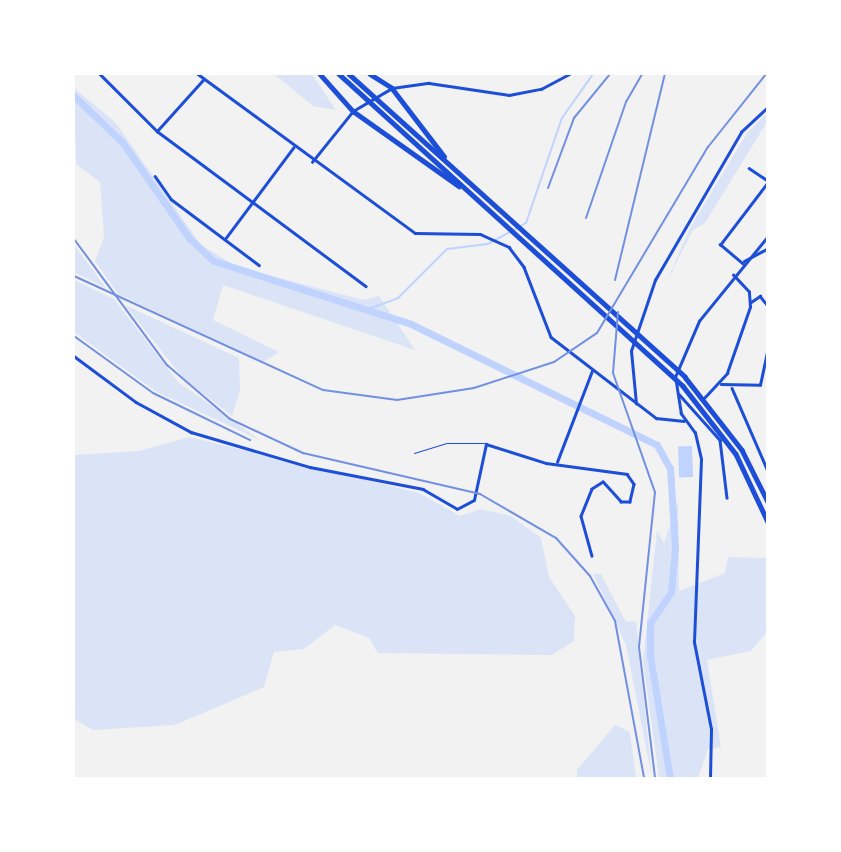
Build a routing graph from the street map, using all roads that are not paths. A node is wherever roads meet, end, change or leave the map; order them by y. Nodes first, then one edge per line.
1 (100, 74) edge
2 (198, 74) edge
3 (320, 74) edge
4 (339, 74) edge
5 (349, 74) edge
6 (370, 74) edge
7 (569, 74) edge
8 (204, 79) junction
9 (392, 88) junction
10 (768, 107) edge
11 (353, 111) junction
12 (157, 131) junction
13 (293, 148) junction
14 (447, 161) junction
15 (312, 162) junction
16 (749, 168) dead end
17 (155, 176) dead end
18 (768, 181) edge
19 (471, 194) junction
20 (251, 202) junction
21 (768, 236) edge
22 (225, 239) junction
23 (768, 248) edge
24 (743, 262) junction
25 (259, 265) dead end
26 (733, 275) junction
27 (366, 286) dead end
28 (751, 302) junction
29 (768, 306) edge
30 (768, 346) edge
31 (74, 356) edge
32 (592, 371) junction
33 (721, 384) junction
34 (732, 388) junction
35 (676, 392) junction
36 (704, 398) junction
37 (636, 404) junction
38 (684, 421) junction
39 (486, 444) junction
40 (414, 453) dead end
41 (557, 461) junction
42 (768, 471) edge
43 (607, 472) junction
44 (603, 482) junction
45 (727, 498) dead end
46 (768, 502) edge
47 (768, 522) edge
48 (592, 556) dead end
49 (710, 779) edge

1 - 12 street
2 - 8 street
3 - 11 highway
4 - 19 highway
5 - 14 highway
6 - 9 highway
7 - 9 street
8 - 12 street
8 - 13 street
9 - 11 street
9 - 14 highway
10 - 37 street
11 - 15 street
11 - 19 highway
12 - 20 street
13 - 15 street
13 - 20 street
14 - 36 highway
15 - 32 street
16 - 18 street
17 - 22 street
18 - 24 street
19 - 47 highway
20 - 22 street
20 - 27 street
21 - 24 street
22 - 25 street
23 - 24 street
24 - 26 street
26 - 28 street
26 - 35 street
28 - 29 street
28 - 33 street
30 - 34 street
31 - 39 street
32 - 37 street
32 - 41 street
33 - 34 street
33 - 36 street
34 - 42 street
35 - 38 street
35 - 45 street
36 - 46 highway
37 - 38 street
38 - 49 street
39 - 40 lane
39 - 41 street
41 - 43 street
43 - 44 street
43 - 44 street
44 - 48 street

